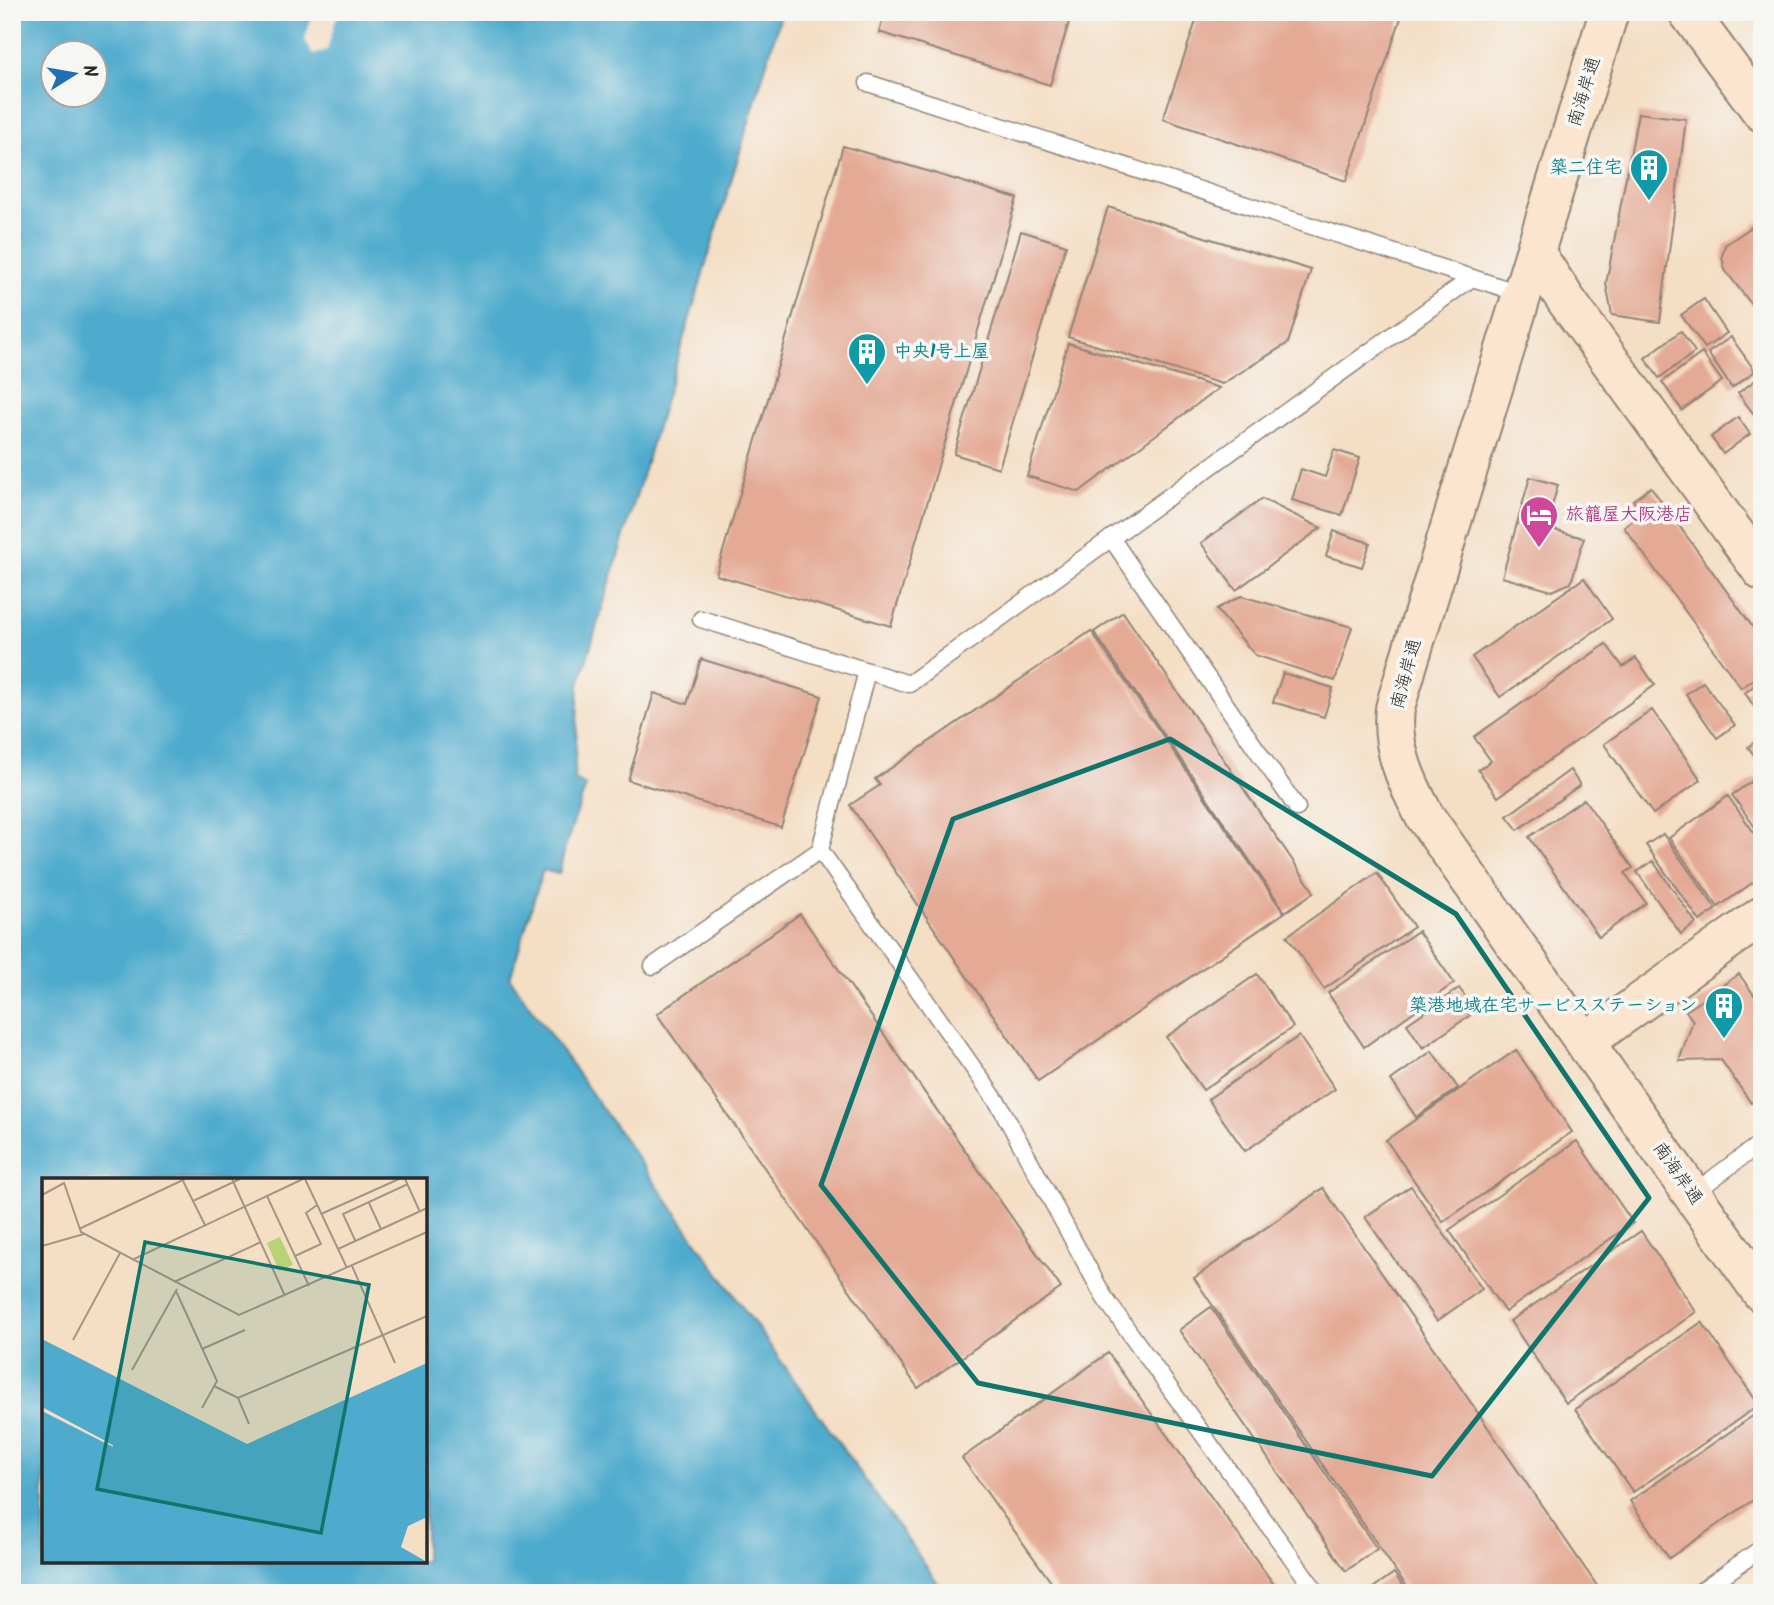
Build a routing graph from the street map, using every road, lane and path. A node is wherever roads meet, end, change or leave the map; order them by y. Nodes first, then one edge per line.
1 (1609, 12) edge
2 (1688, 12) edge
3 (868, 83) dead end
4 (1762, 112) edge
5 (1535, 254) junction
6 (1472, 278) junction
7 (1523, 294) junction
8 (1111, 538) junction
9 (1762, 571) edge
10 (701, 619) dead end
11 (867, 671) junction
12 (1297, 808) dead end
13 (820, 850) junction
14 (1762, 916) edge
15 (653, 965) dead end
16 (1584, 1042) junction
17 (1762, 1142) edge
18 (1691, 1195) junction
19 (1762, 1293) edge
20 (1762, 1549) edge
21 (1317, 1593) edge
22 (1698, 1593) edge

1 - 5 street, 南海岸通
2 - 4 street
3 - 6 lane
5 - 7 street, 南海岸通
5 - 9 street
6 - 7 lane
6 - 8 lane
7 - 16 street, 南海岸通
8 - 11 lane
8 - 12 lane
10 - 11 lane
11 - 13 lane
13 - 15 lane
13 - 21 lane
14 - 16 street
16 - 18 street, 南海岸通
17 - 18 lane
18 - 19 street, 南海岸通
20 - 22 lane

